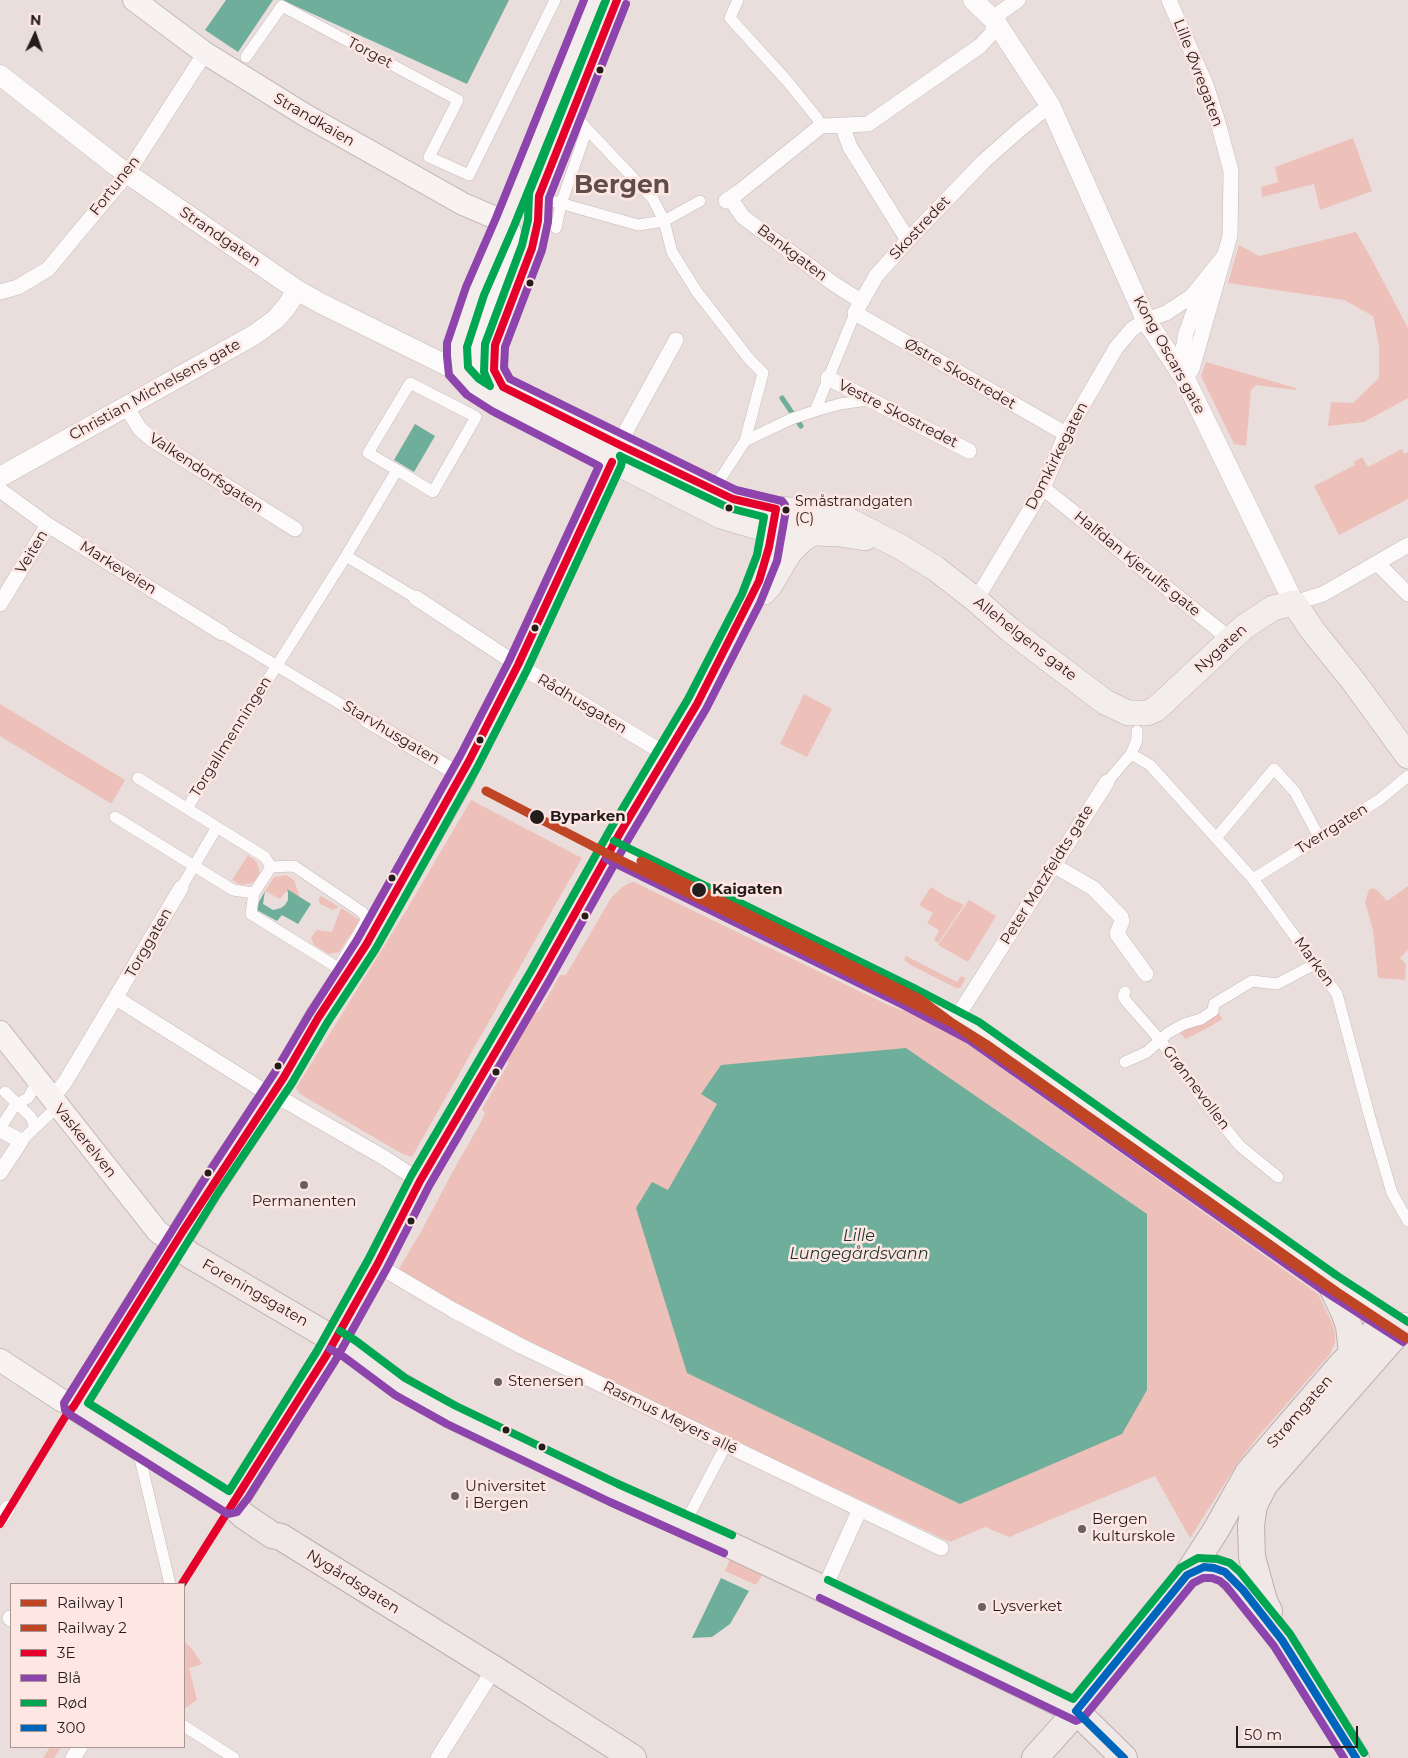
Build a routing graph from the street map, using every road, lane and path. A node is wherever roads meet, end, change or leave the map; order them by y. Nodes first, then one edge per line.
1 (134, 0) edge
2 (555, 0) edge
3 (594, 0) edge
4 (616, 0) edge
5 (738, 0) edge
6 (973, 0) edge
7 (1018, 0) edge
8 (1169, 0) edge
9 (995, 21) junction
10 (205, 53) junction
11 (246, 58) dead end
12 (0, 75) edge
13 (1050, 105) junction
14 (580, 120) junction
15 (842, 125) junction
16 (821, 126) junction
17 (127, 174) junction
18 (700, 201) dead end
19 (561, 204) junction
20 (548, 216) junction
21 (664, 221) junction
22 (505, 222) junction
23 (908, 240) junction
24 (1224, 256) junction
25 (1208, 276) junction
26 (297, 290) junction
27 (0, 292) edge
28 (858, 307) junction
29 (1146, 320) junction
30 (676, 340) dead end
31 (458, 371) junction
32 (828, 378) junction
33 (1185, 379) junction
34 (503, 387) junction
35 (867, 400) dead end
36 (126, 407) junction
37 (815, 411) junction
38 (1066, 434) junction
39 (744, 441) junction
40 (969, 451) dead end
41 (616, 453) junction
42 (397, 470) junction
43 (0, 477) edge
44 (1043, 488) junction
45 (0, 490) edge
46 (713, 490) junction
47 (774, 520) junction
48 (48, 525) junction
49 (295, 529) dead end
50 (812, 534) junction
51 (1408, 545) edge
52 (899, 546) junction
53 (346, 556) junction
54 (1377, 562) junction
55 (1408, 594) edge
56 (416, 598) joint
57 (976, 600) junction
58 (1294, 603) junction
59 (0, 604) edge
60 (740, 618) junction
61 (222, 633) joint
62 (1231, 640) junction
63 (238, 642) joint
64 (276, 665) junction
65 (522, 667) junction
66 (319, 691) joint
67 (1156, 709) joint
68 (367, 720) joint
69 (1136, 731) dead end
70 (1131, 754) junction
71 (667, 755) junction
72 (1408, 756) edge
73 (462, 776) junction
74 (1408, 776) edge
75 (138, 778) dead end
76 (1107, 782) joint
77 (187, 808) junction
78 (115, 817) dead end
79 (216, 827) junction
80 (1319, 837) junction
81 (1216, 838) junction
82 (610, 850) junction
83 (1053, 865) junction
84 (194, 866) junction
85 (271, 867) junction
86 (1253, 879) junction
87 (181, 888) joint
88 (254, 893) junction
89 (392, 899) junction
90 (362, 912) junction
91 (1315, 964) junction
92 (1146, 974) dead end
93 (339, 977) junction
94 (1125, 992) dead end
95 (116, 998) junction
96 (955, 1020) junction
97 (0, 1032) edge
98 (1160, 1040) junction
99 (1125, 1062) dead end
100 (5, 1092) dead end
101 (272, 1096) junction
102 (47, 1098) junction
103 (18, 1103) junction
104 (3, 1126) edge
105 (35, 1128) junction
106 (21, 1141) junction
107 (0, 1173) edge
108 (1278, 1177) dead end
109 (420, 1181) junction
110 (1408, 1221) edge
111 (175, 1244) junction
112 (377, 1265) junction
113 (1330, 1283) junction
114 (1403, 1322) edge
115 (335, 1340) junction
116 (1352, 1353) junction
117 (0, 1360) edge
118 (74, 1406) junction
119 (726, 1445) junction
120 (138, 1446) junction
121 (231, 1504) junction
122 (860, 1509) junction
123 (684, 1525) junction
124 (940, 1548) dead end
125 (1187, 1575) junction
126 (170, 1583) edge
127 (824, 1590) junction
128 (1282, 1640) junction
129 (494, 1669) junction
130 (1073, 1716) junction
131 (185, 1727) edge
132 (234, 1758) edge
133 (438, 1758) edge
134 (632, 1758) edge
135 (1035, 1758) edge
136 (1124, 1758) edge
137 (1356, 1758) edge

1 - 10 main road, Strandkaien
2 - 11 street, Torget
3 - 22 main road
4 - 14 main road
5 - 16 street
6 - 9 street, Kong Oscars gate
7 - 9 street
8 - 24 street, Lille Øvregaten
9 - 13 street, Kong Oscars gate
9 - 15 street
10 - 17 street, Fortunen
10 - 22 main road, Strandkaien
12 - 17 street, Strandgaten
13 - 23 street, Skostredet
13 - 29 street, Kong Oscars gate
14 - 19 street
14 - 20 main road
14 - 21 street
15 - 16 street
15 - 23 street
16 - 28 street, Bankgaten
17 - 26 street, Strandgaten
17 - 27 street, Fortunen
18 - 21 street
19 - 20 street
19 - 20 street
19 - 21 street
20 - 34 main road
21 - 39 street
22 - 31 main road
22 - 34 main road
23 - 28 street, Skostredet
24 - 25 street
24 - 33 street, Lille Øvregaten
25 - 29 street, Domkirkegaten
25 - 33 street
26 - 31 street, Strandgaten
26 - 36 street, Christian Michelsens gate
28 - 32 street, Skostredet
28 - 38 street, Østre Skostredet
29 - 33 street, Kong Oscars gate
29 - 38 street, Domkirkegaten
30 - 41 street
31 - 41 main road
32 - 37 street, Skostredet
32 - 40 street, Vestre Skostredet
33 - 58 street, Kong Oscars gate
34 - 41 main road
35 - 37 street
36 - 43 street, Christian Michelsens gate
36 - 49 street, Valkendorfsgaten
37 - 39 street
38 - 44 street, Domkirkegaten
39 - 46 street
41 - 46 main road
41 - 47 main road
41 - 65 main road
42 - 42 street
42 - 53 street, Torgallmenningen
44 - 57 street, Domkirkegaten
44 - 62 street, Halfdan Kjerulfs gate
45 - 48 street, Markeveien
46 - 47 main road
47 - 50 main road, Allehelgens gate
47 - 52 main road, Allehelgens gate
47 - 60 main road
48 - 59 street, Veiten
48 - 61 street, Markeveien
50 - 52 main road, Allehelgens gate
50 - 60 main road
51 - 54 street
52 - 57 main road, Allehelgens gate
53 - 56 street, Rådhusgaten
53 - 64 street, Torgallmenningen
54 - 55 street
54 - 58 street
56 - 65 street, Rådhusgaten
57 - 67 main road, Allehelgens gate
58 - 62 main road, Nygaten
58 - 72 main road, Kong Oscars gate
60 - 71 main road
61 - 63 street, Markeveien
62 - 67 main road, Nygaten
63 - 64 street, Torgallmenningen
64 - 66 street, Torgallmenningen
64 - 77 street, Torgallmenningen
65 - 71 street, Rådhusgaten
65 - 73 main road
66 - 68 street, Starvhusgaten
68 - 73 street, Starvhusgaten
69 - 70 street, Peter Motzfeldts gate
70 - 76 street, Peter Motzfeldts gate
70 - 81 street, Marken
71 - 82 main road
73 - 89 highway
74 - 80 street, Tverrgaten
75 - 77 street
76 - 83 street, Peter Motzfeldts gate
77 - 79 street
78 - 84 street
79 - 84 street
79 - 85 street
80 - 81 street
80 - 86 street, Tverrgaten
81 - 86 street, Marken
82 - 96 main road
82 - 109 highway
83 - 92 street
83 - 96 street, Peter Motzfeldts gate
84 - 87 street
84 - 88 street
85 - 88 street
85 - 90 street
86 - 91 street, Marken
87 - 95 street, Torggaten
88 - 93 street
89 - 90 street
89 - 93 highway
90 - 93 street
91 - 98 street
91 - 110 street, Marken
93 - 101 highway
94 - 98 street, Grønnevollen
95 - 101 street
95 - 102 street, Torggaten
96 - 113 main road
97 - 102 main road, Vaskerelven
98 - 99 street
98 - 108 street, Grønnevollen
100 - 103 street
101 - 109 street
101 - 111 highway
102 - 103 street
102 - 105 street
102 - 111 main road, Vaskerelven
103 - 104 street
103 - 105 street
104 - 106 street
105 - 106 street
106 - 107 street
109 - 112 highway
111 - 115 highway, Foreningsgaten
111 - 118 highway
112 - 115 highway
112 - 119 street, Rasmus Meyers allé
113 - 114 main road
113 - 116 highway
114 - 116 highway, Strømgaten
114 - 128 highway, Strømgaten
115 - 121 highway
115 - 123 highway, Foreningsgaten
116 - 125 highway, Strømgaten
117 - 118 main road
118 - 120 highway, Nygårdsgaten
119 - 122 street, Rasmus Meyers allé
119 - 123 street
120 - 121 highway, Nygårdsgaten
120 - 126 street
121 - 129 highway, Nygårdsgaten
122 - 124 street, Rasmus Meyers allé
122 - 127 street
123 - 127 highway, Foreningsgaten
125 - 128 highway
125 - 130 highway
127 - 130 highway, Foreningsgaten
128 - 137 highway
129 - 133 street
129 - 134 highway, Nygårdsgaten
130 - 135 highway
130 - 136 highway, Foreningsgaten
131 - 132 street

